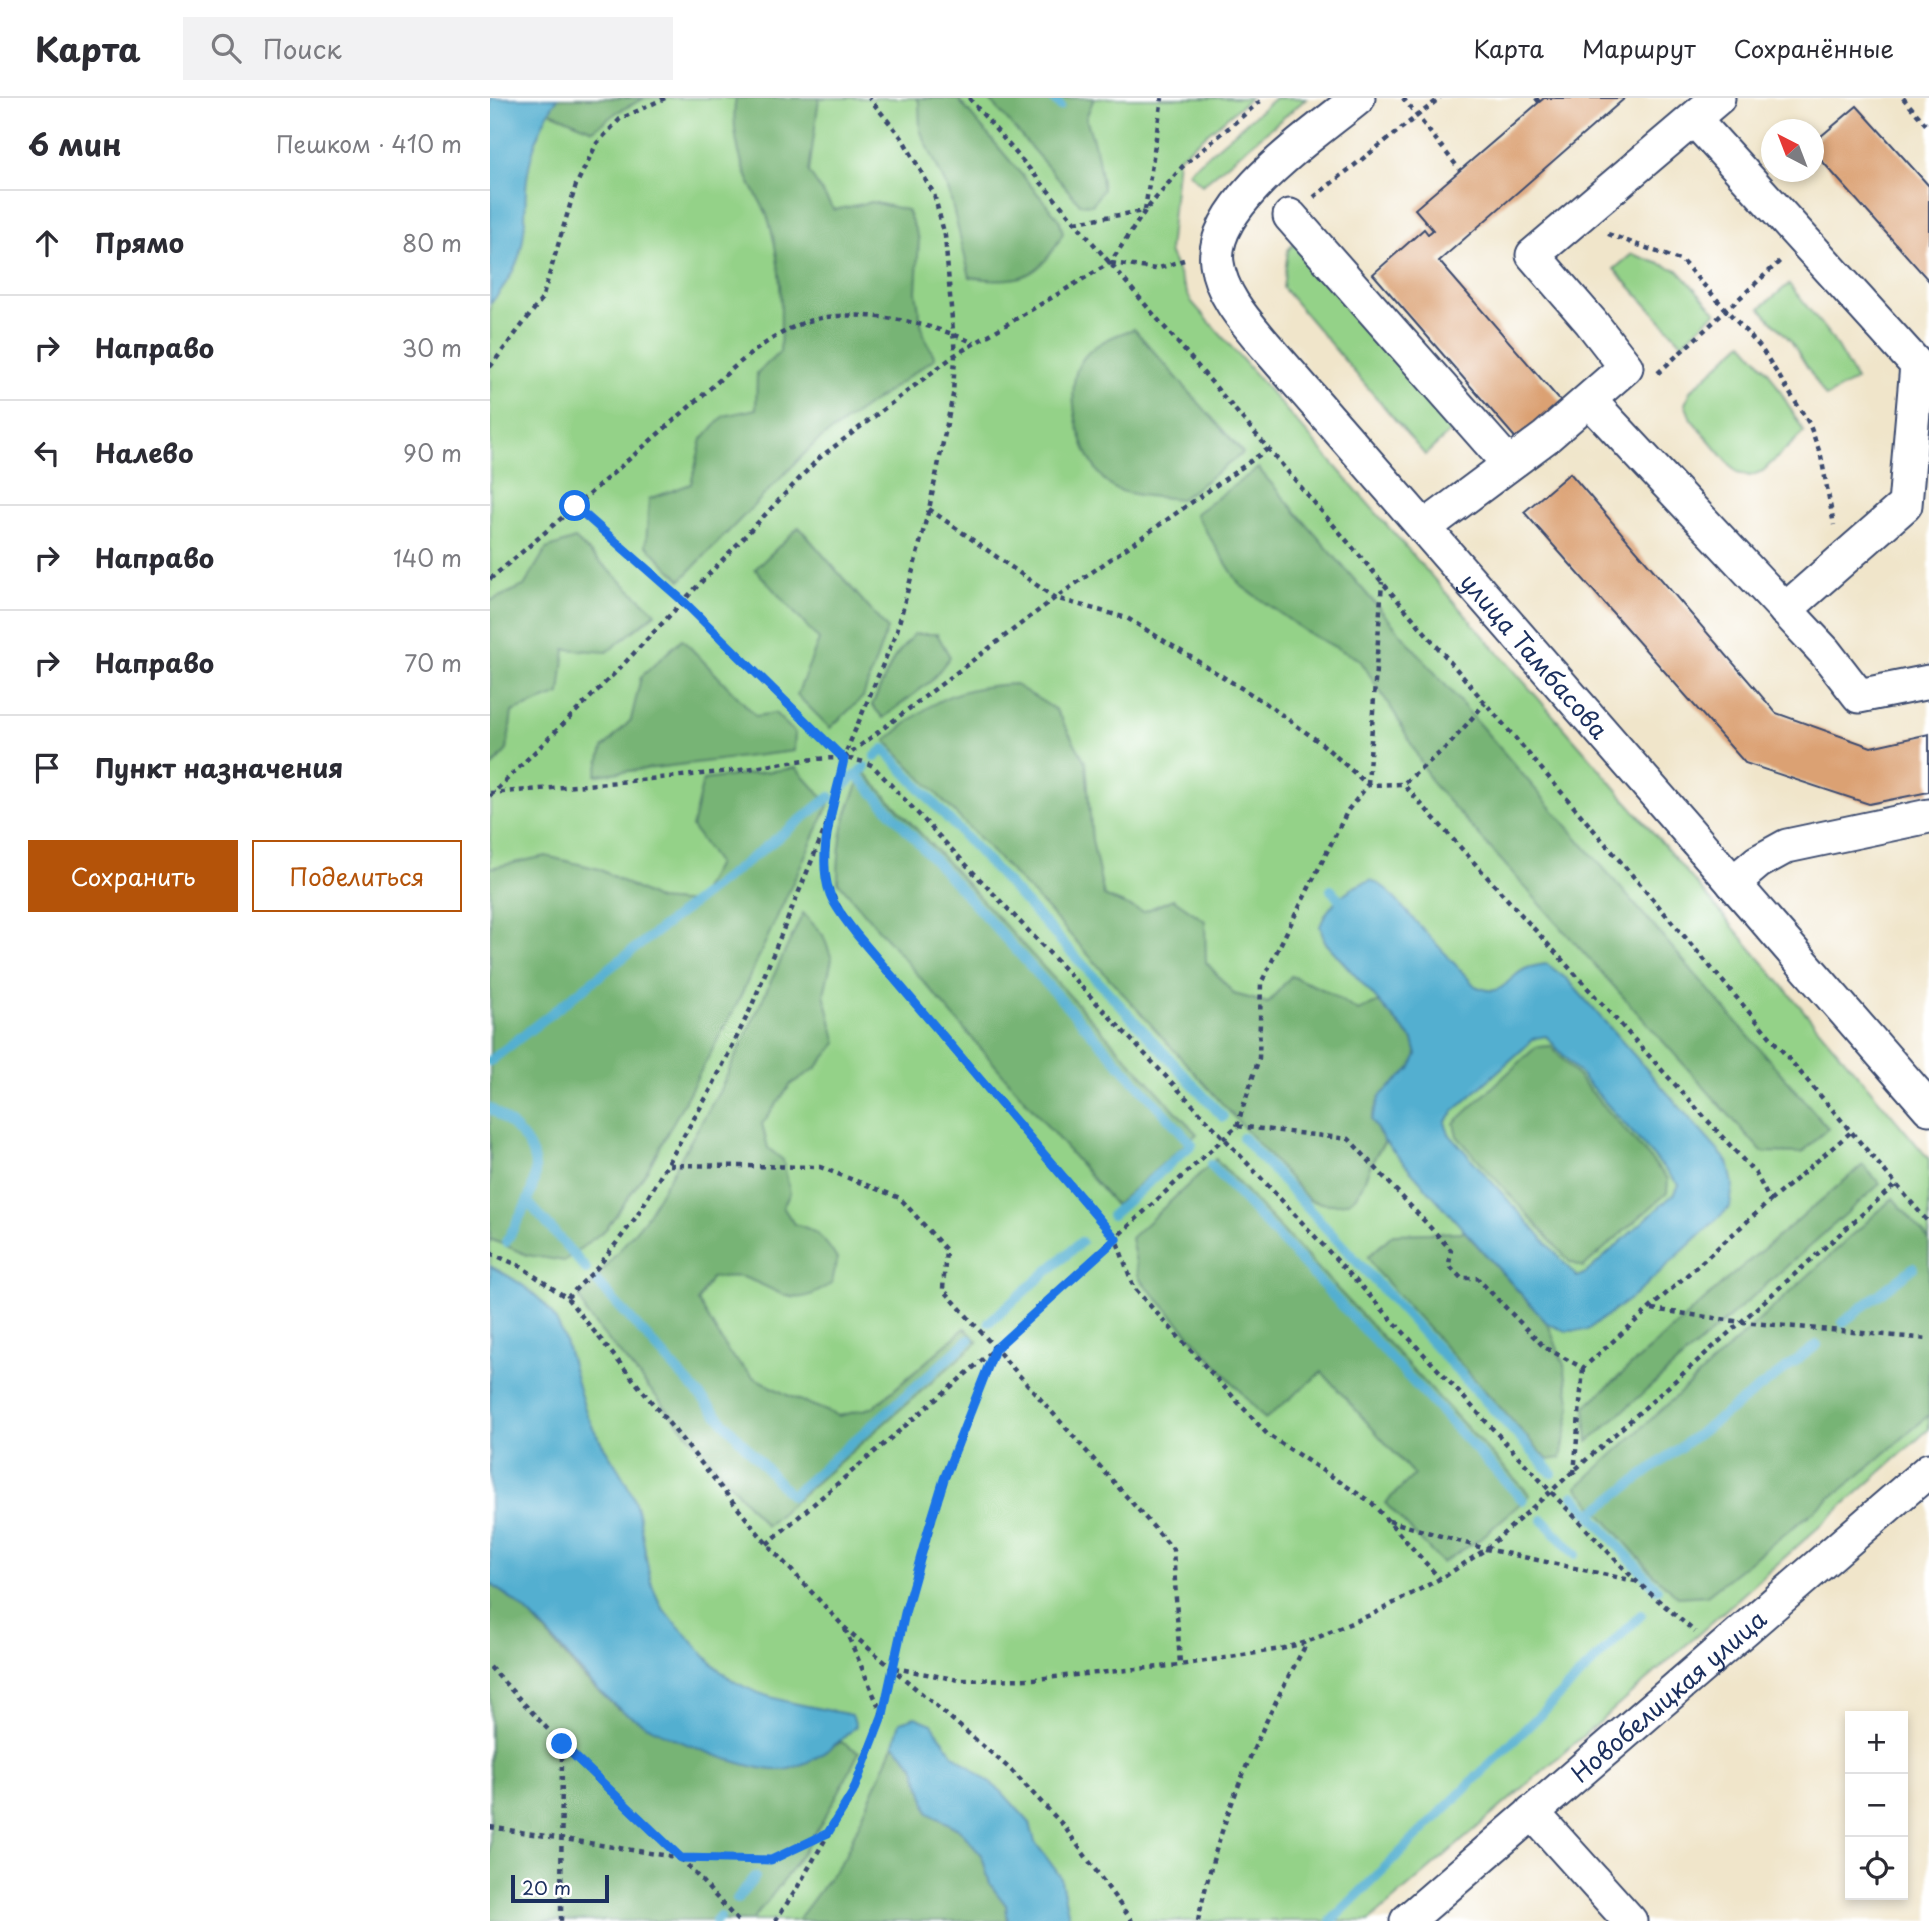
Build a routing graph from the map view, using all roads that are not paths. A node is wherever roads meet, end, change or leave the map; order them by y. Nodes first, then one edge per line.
1 (1359, 98) edge
2 (1706, 108) edge
3 (1290, 216) road end
4 (1588, 400) junction
5 (1508, 463) junction
6 (1917, 512) edge
7 (1424, 528) junction
8 (1785, 610) junction
9 (1929, 682) edge
10 (1929, 816) edge
11 (1733, 883) junction
12 (1926, 1098) edge
13 (1929, 1470) edge
14 (1532, 1812) junction
15 (1407, 1921) edge
16 (1630, 1921) edge

1 - 7 street, улица Тамбасова
2 - 4 street
2 - 6 street
3 - 5 street
4 - 5 street
4 - 8 street
5 - 7 street
6 - 8 street
7 - 11 street, улица Тамбасова
8 - 9 street
10 - 11 street
11 - 12 street, улица Тамбасова
13 - 14 street, Новобелицкая улица
14 - 15 street, Новобелицкая улица
14 - 16 street

